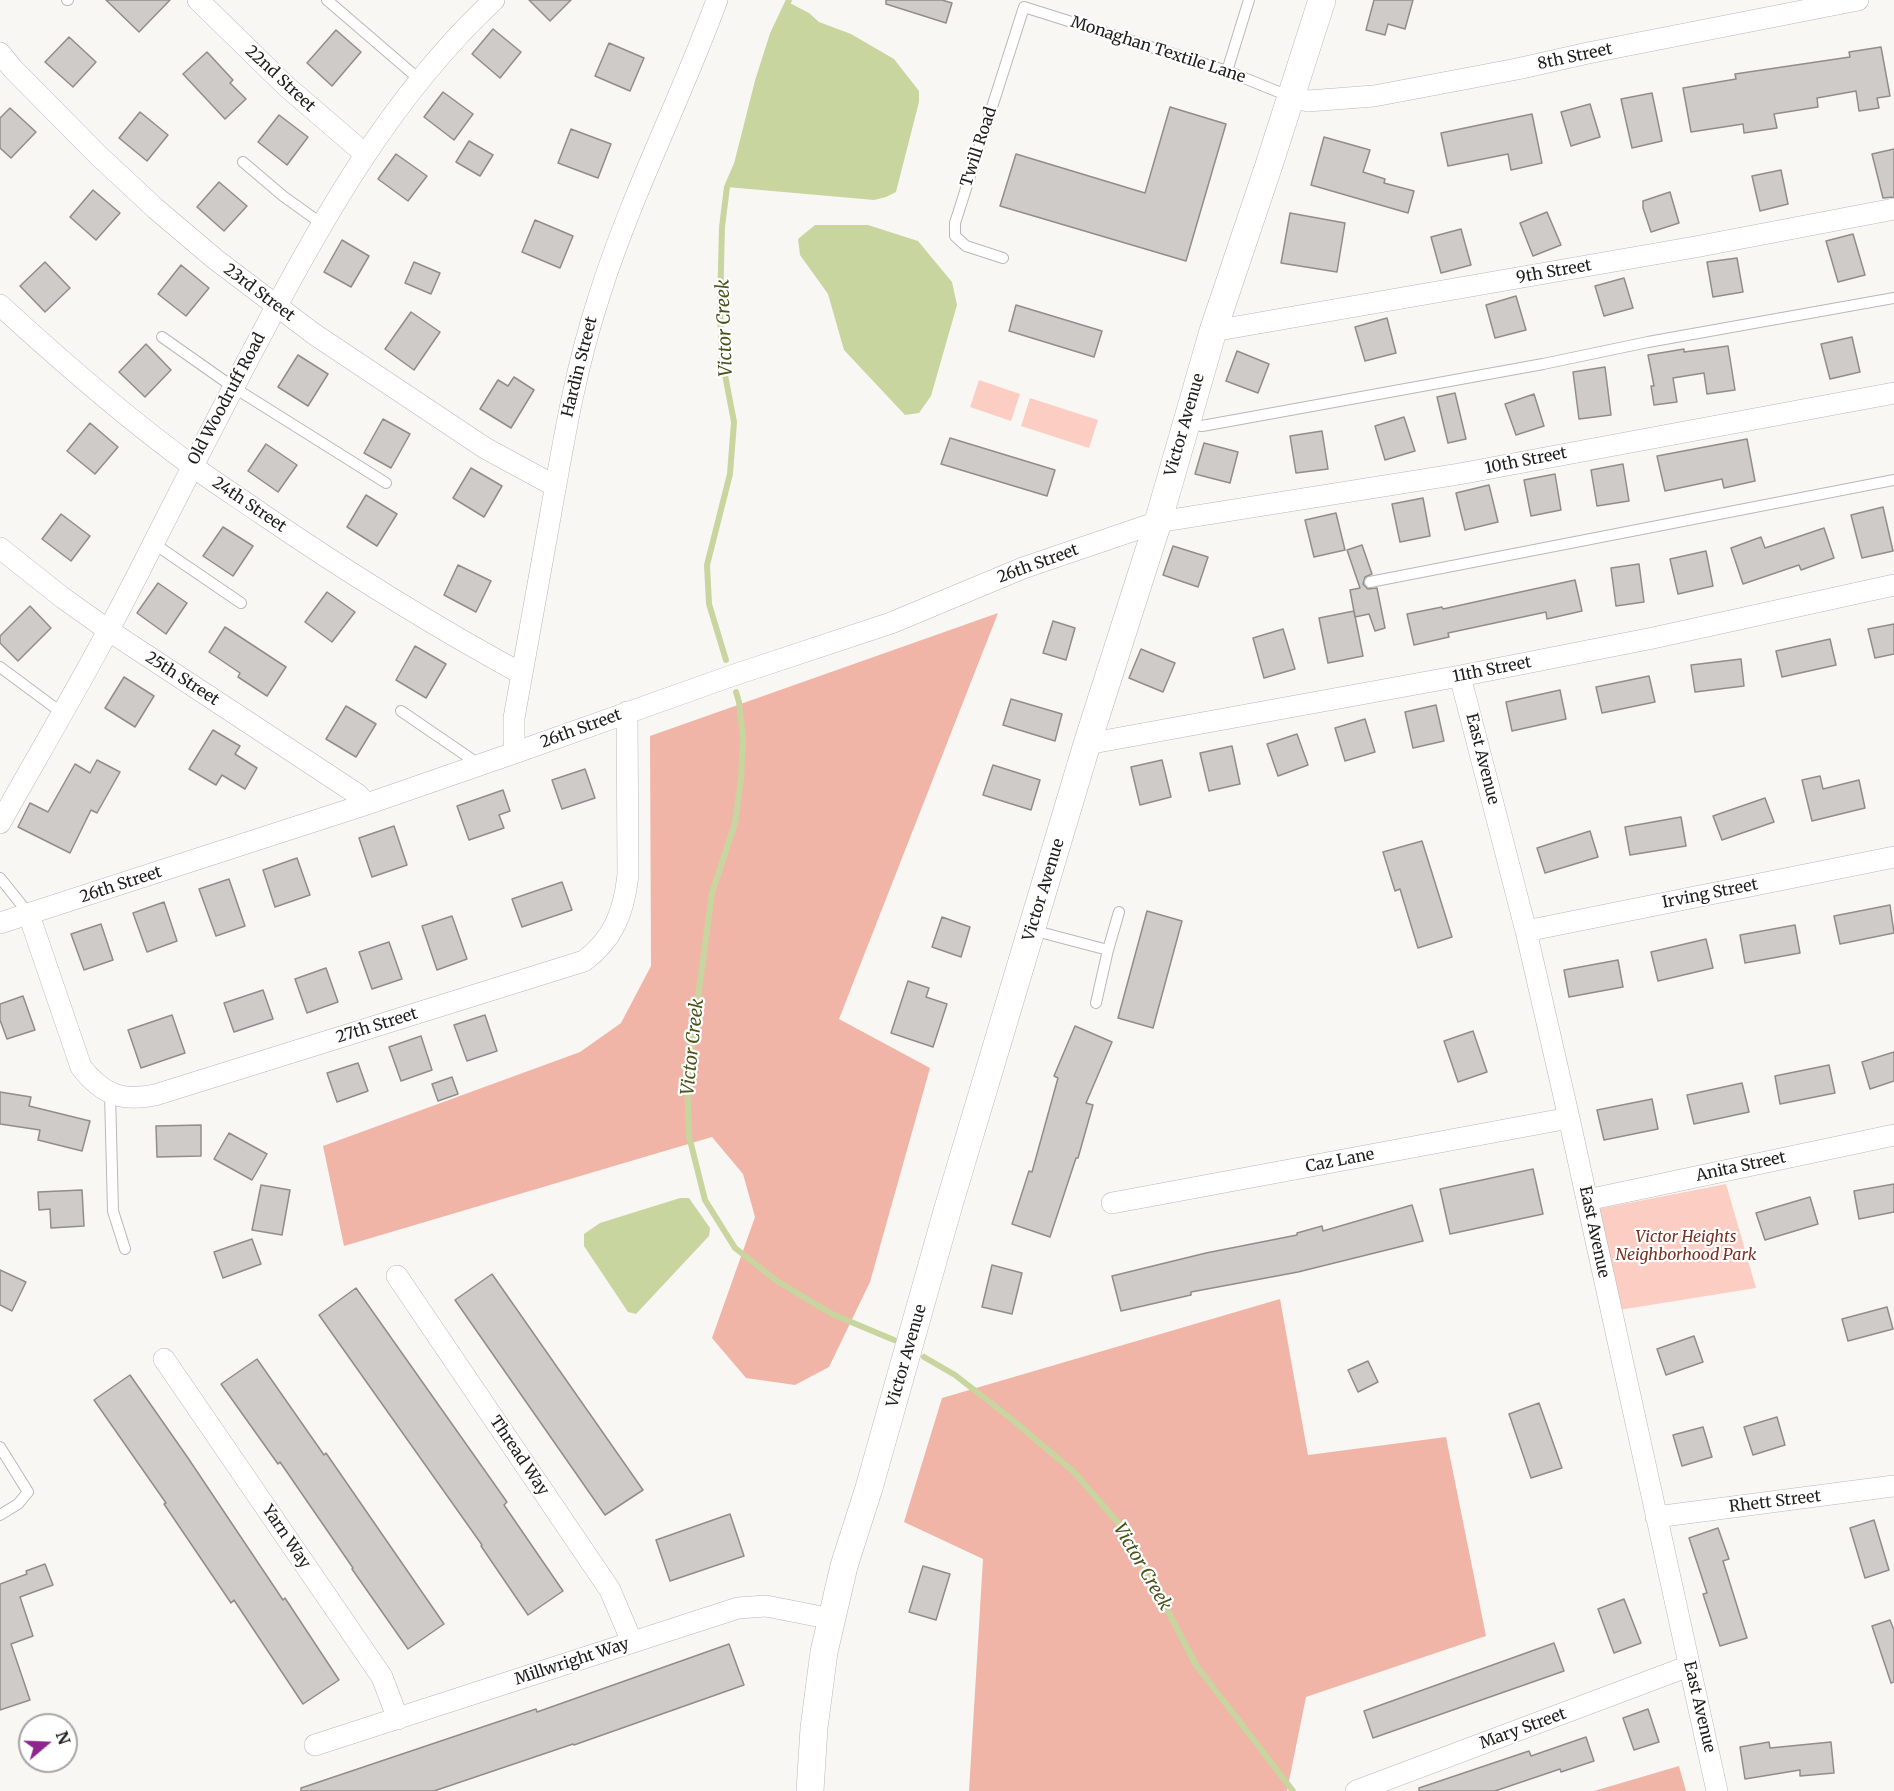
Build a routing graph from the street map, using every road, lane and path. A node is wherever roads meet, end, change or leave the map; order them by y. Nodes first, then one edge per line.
1 (198, 0) edge
2 (327, 0) edge
3 (717, 0) edge
4 (1249, 0) edge
5 (1322, 0) edge
6 (1858, 0) edge
7 (487, 2) edge
8 (1024, 7) joint
9 (0, 53) edge
10 (1227, 71) junction
11 (420, 80) junction
12 (1291, 97) junction
13 (365, 154) junction
14 (243, 162) dead end
15 (1894, 209) edge
16 (322, 224) junction
17 (1003, 258) dead end
18 (1894, 298) edge
19 (0, 304) edge
20 (276, 307) junction
21 (1213, 331) junction
22 (162, 337) dead end
23 (233, 387) junction
24 (1894, 393) edge
25 (1186, 423) junction
26 (192, 466) junction
27 (1894, 480) edge
28 (386, 483) dead end
29 (555, 486) junction
30 (1158, 522) junction
31 (153, 543) junction
32 (0, 548) edge
33 (1370, 582) dead end
34 (1894, 585) edge
35 (241, 603) dead end
36 (108, 630) junction
37 (0, 667) edge
38 (522, 674) junction
39 (1461, 676) junction
40 (401, 711) dead end
41 (62, 712) junction
42 (627, 712) junction
43 (1087, 744) junction
44 (517, 752) junction
45 (480, 765) junction
46 (367, 804) junction
47 (0, 823) edge
48 (1894, 857) edge
49 (0, 878) edge
50 (1119, 912) dead end
51 (29, 915) junction
52 (0, 923) edge
53 (1032, 930) junction
54 (1526, 931) junction
55 (1108, 950) junction
56 (1096, 1003) dead end
57 (110, 1093) junction
58 (1569, 1118) junction
59 (1894, 1135) edge
60 (1587, 1200) junction
61 (1112, 1203) dead end
62 (125, 1249) dead end
63 (397, 1276) dead end
64 (164, 1359) dead end
65 (0, 1447) edge
66 (1894, 1486) edge
67 (0, 1515) edge
68 (1656, 1517) junction
69 (832, 1619) junction
70 (632, 1642) junction
71 (1689, 1666) junction
72 (398, 1719) junction
73 (315, 1745) dead end
74 (810, 1791) edge
75 (1356, 1791) edge
76 (1717, 1791) edge

1 - 13 street, 22nd Street
2 - 11 lane
3 - 29 street, Hardin Street
4 - 10 lane
5 - 12 street, Victor Avenue
6 - 12 street, 8th Street
7 - 11 street, Old Woodruff Road
8 - 10 lane, Monaghan Textile Lane
8 - 17 lane, Twill Road
9 - 20 street, 23rd Street
10 - 12 lane, Monaghan Textile Lane
11 - 13 street, Old Woodruff Road
12 - 21 street, Victor Avenue
13 - 16 street, Old Woodruff Road
14 - 16 lane
15 - 21 street, 9th Street
16 - 20 street, Old Woodruff Road
18 - 25 lane
19 - 26 street, 24th Street
20 - 23 street, Old Woodruff Road
20 - 29 street, 23rd Street
21 - 25 street, Victor Avenue
22 - 23 lane
23 - 26 street, Old Woodruff Road
23 - 28 lane
24 - 30 street, 10th Street
25 - 30 street, Victor Avenue
26 - 31 street, Old Woodruff Road
26 - 38 street, 24th Street
27 - 33 lane
29 - 38 street, Hardin Street
30 - 42 street, 26th Street
30 - 43 street, Victor Avenue
31 - 35 lane
31 - 36 street, Old Woodruff Road
32 - 36 street, 25th Street
34 - 39 street, 11th Street
36 - 41 street, Old Woodruff Road
36 - 46 street, 25th Street
37 - 41 lane
38 - 44 street, Hardin Street
39 - 43 street, 11th Street
39 - 54 street, East Avenue
40 - 45 lane
41 - 47 street, Old Woodruff Road
42 - 44 street, 26th Street
42 - 57 street, 27th Street
43 - 53 street, Victor Avenue
44 - 45 street, 26th Street
45 - 46 street, 26th Street
46 - 51 street, 26th Street
48 - 54 street, Irving Street
49 - 51 lane
50 - 55 lane
51 - 52 street, 26th Street
51 - 57 street, 27th Street
53 - 55 lane
53 - 69 street, Victor Avenue
54 - 58 street, East Avenue
55 - 56 lane
57 - 62 lane
58 - 60 street, East Avenue
58 - 61 street, Caz Lane
59 - 60 street, Anita Street
60 - 68 street, East Avenue
63 - 70 street, Thread Way
64 - 72 street, Yarn Way
65 - 67 lane
66 - 68 street, Rhett Street
68 - 71 street, East Avenue
69 - 70 street, Millwright Way
69 - 74 street, Victor Avenue
70 - 72 street, Millwright Way
71 - 75 street, Mary Street
71 - 76 street, East Avenue
72 - 73 street, Millwright Way

